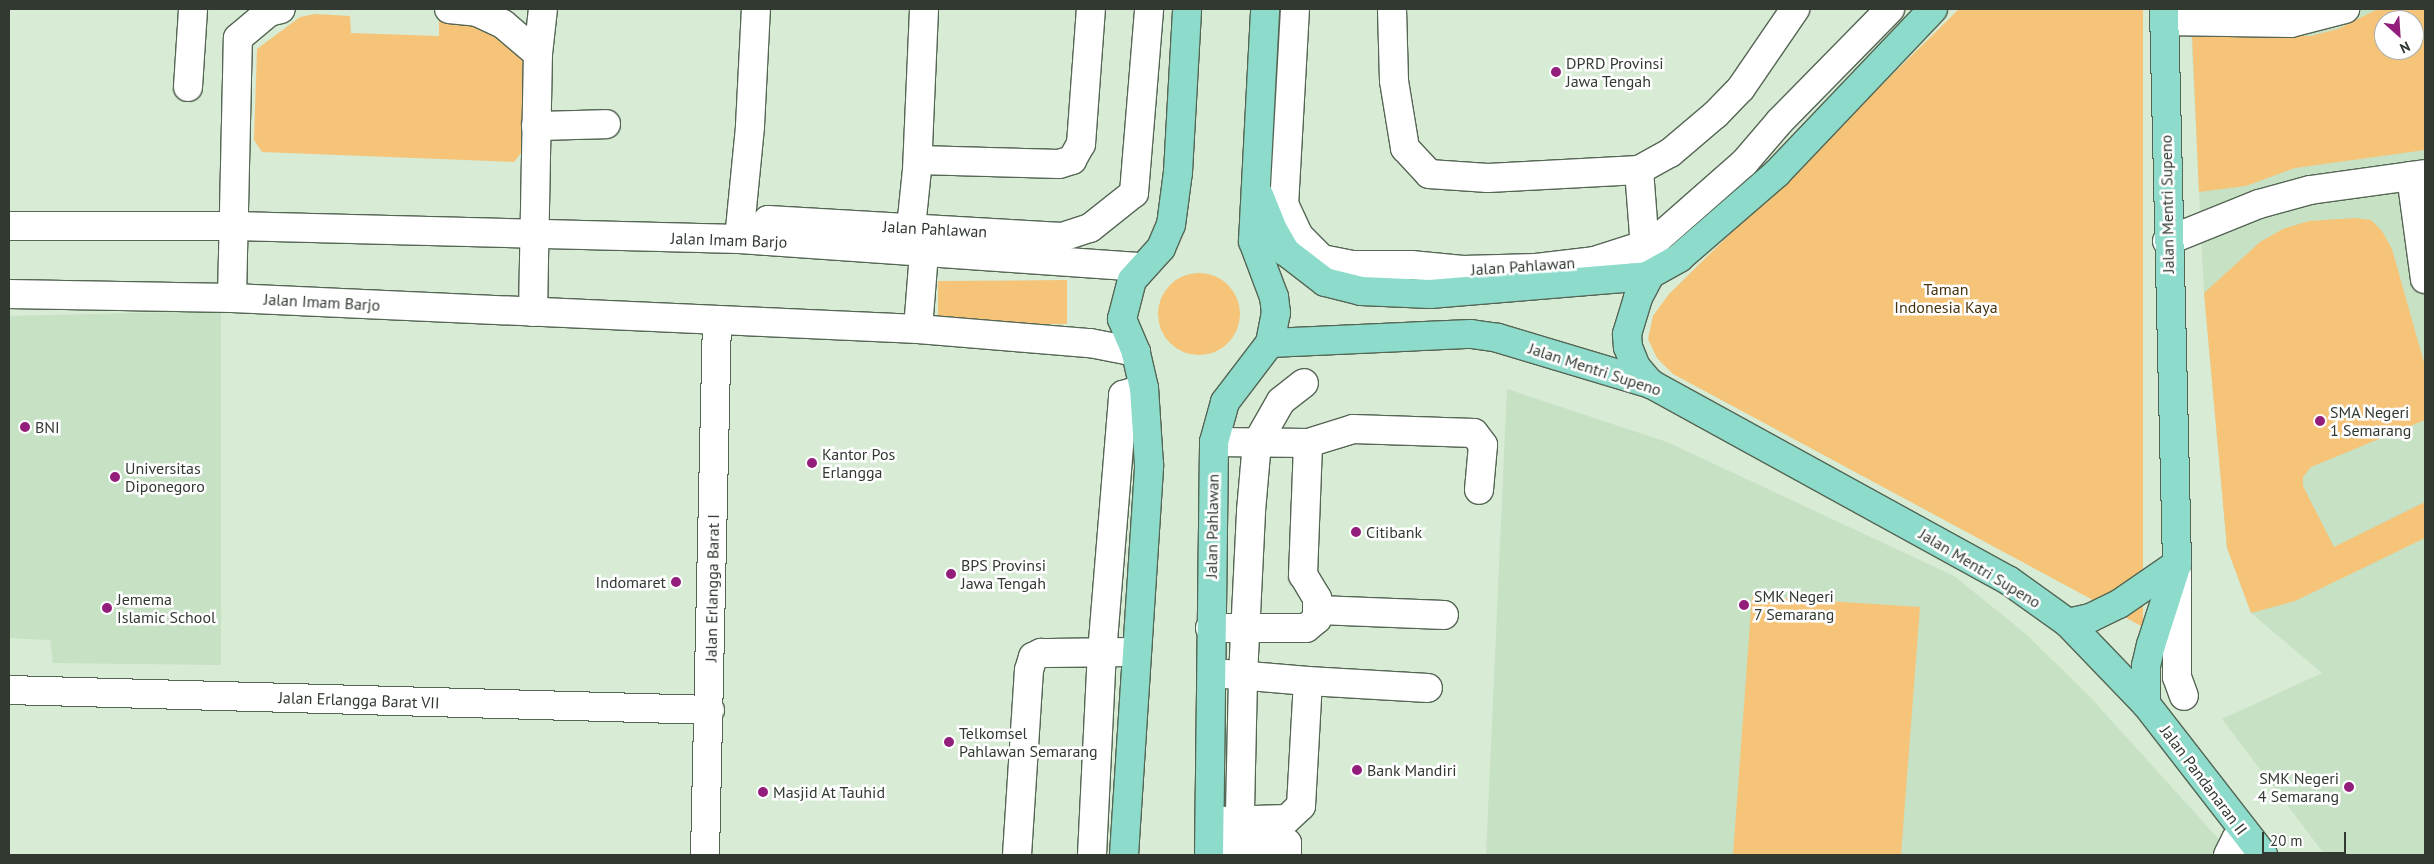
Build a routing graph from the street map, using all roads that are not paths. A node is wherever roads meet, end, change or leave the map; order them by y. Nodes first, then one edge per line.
1 (193, 9) edge
2 (240, 9) edge
3 (281, 9) edge
4 (449, 9) edge
5 (544, 9) edge
6 (756, 9) edge
7 (924, 9) edge
8 (1091, 9) edge
9 (1149, 9) edge
10 (1188, 9) edge
11 (1265, 9) edge
12 (1295, 9) edge
13 (1392, 9) edge
14 (1795, 9) edge
15 (1890, 9) edge
16 (1933, 9) edge
17 (2345, 9) edge
18 (2169, 15) edge
19 (238, 38) junction
20 (538, 54) junction
21 (188, 87) dead end
22 (606, 124) dead end
23 (536, 126) junction
24 (918, 160) junction
25 (1639, 170) junction
26 (2418, 175) edge
27 (1255, 187) junction
28 (9, 226) edge
29 (234, 226) junction
30 (534, 235) junction
31 (739, 239) junction
32 (2171, 239) junction
33 (915, 244) junction
34 (1643, 245) junction
35 (1142, 266) junction
36 (1650, 275) junction
37 (2425, 279) edge
38 (9, 294) edge
39 (232, 298) junction
40 (532, 312) junction
41 (717, 320) junction
42 (918, 329) junction
43 (1270, 342) junction
44 (1136, 352) junction
45 (1304, 384) dead end
46 (1652, 384) junction
47 (1144, 388) junction
48 (1214, 442) junction
49 (1257, 443) junction
50 (1308, 443) junction
51 (1479, 490) dead end
52 (2176, 564) junction
53 (1318, 610) junction
54 (1444, 615) dead end
55 (2068, 623) junction
56 (1210, 628) junction
57 (1246, 628) junction
58 (1137, 652) junction
59 (1102, 653) junction
60 (1210, 672) junction
61 (1243, 676) junction
62 (1308, 681) junction
63 (1428, 688) dead end
64 (9, 690) edge
65 (2184, 696) dead end
66 (2146, 704) junction
67 (710, 710) junction
68 (1239, 840) edge
69 (1209, 841) edge
70 (2258, 849) edge
71 (705, 855) edge
72 (1017, 855) edge
73 (1092, 855) edge
74 (1124, 855) edge
75 (1287, 855) edge
76 (2228, 855) edge

1 - 21 street
2 - 19 street
3 - 19 street
4 - 20 street
5 - 20 street
6 - 31 street
7 - 24 street
8 - 24 street
9 - 33 street, Jalan Pahlawan
10 - 35 main road
11 - 27 main road, Jalan Pahlawan
12 - 34 street, Jalan Pahlawan
13 - 25 street
14 - 25 street
15 - 34 street, Jalan Pahlawan
16 - 36 main road
17 - 18 street
18 - 32 main road, Jalan Mentri Supeno
19 - 29 street
20 - 23 street
22 - 23 street
23 - 30 street
24 - 33 street
25 - 34 street
26 - 32 street
26 - 37 street
27 - 36 main road
27 - 43 main road, Jalan Pahlawan
28 - 29 street, Jalan Imam Barjo
29 - 30 street, Jalan Imam Barjo
29 - 39 street
30 - 31 street, Jalan Imam Barjo
30 - 40 street
31 - 33 street, Jalan Imam Barjo
32 - 52 main road, Jalan Mentri Supeno
32 - 65 street, Jalan Mentri Supeno
33 - 35 street, Jalan Imam Barjo
33 - 42 street
34 - 36 street
35 - 44 main road
36 - 46 main road
38 - 39 street, Jalan Imam Barjo
39 - 40 street, Jalan Imam Barjo
40 - 41 street, Jalan Imam Barjo
41 - 42 street, Jalan Imam Barjo
41 - 67 street, Jalan Erlangga Barat I
42 - 44 street, Jalan Imam Barjo
43 - 46 main road, Jalan Mentri Supeno
43 - 48 main road, Jalan Pahlawan
44 - 47 main road
45 - 49 street
46 - 55 main road, Jalan Mentri Supeno
47 - 58 main road
47 - 59 street
48 - 49 street
48 - 56 main road, Jalan Pahlawan
49 - 50 street
49 - 57 street
50 - 51 street
50 - 53 street
52 - 55 main road
52 - 66 main road, Jalan Mentri Supeno
53 - 54 street
53 - 57 street
55 - 66 main road, Jalan Mentri Supeno
56 - 57 street
56 - 60 main road, Jalan Pahlawan
57 - 61 street
58 - 59 street
58 - 74 main road
59 - 72 street
59 - 73 street
60 - 61 street
60 - 69 main road, Jalan Pahlawan
61 - 62 street
61 - 68 street
62 - 63 street
62 - 68 street
64 - 67 street, Jalan Erlangga Barat VII
66 - 70 main road, Jalan Pandanaran II
67 - 71 street, Jalan Erlangga Barat I
68 - 69 street
68 - 75 street
70 - 76 street

